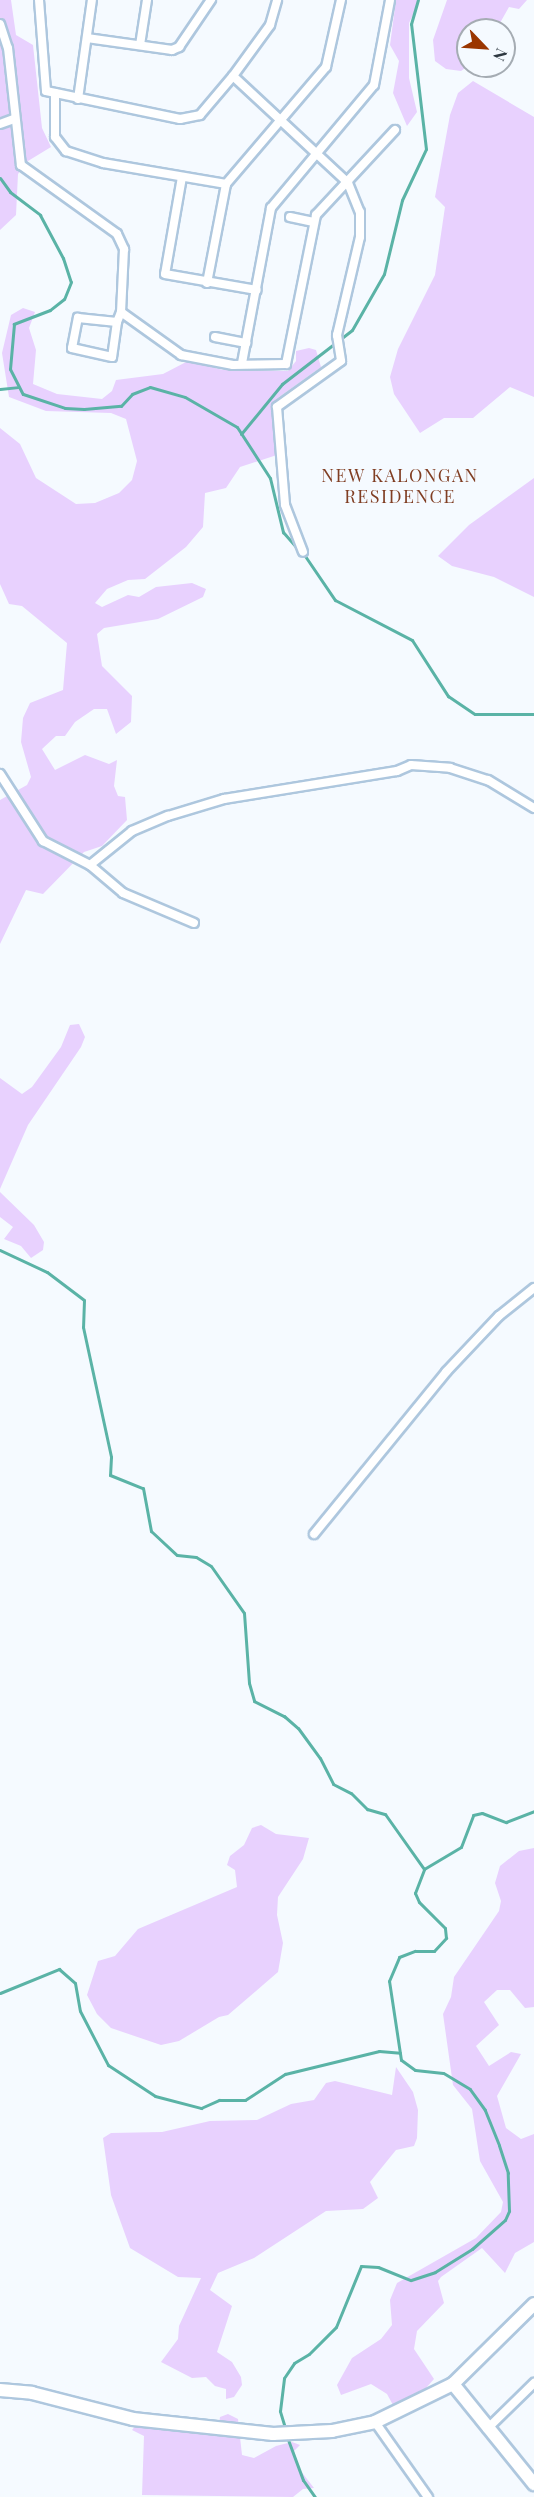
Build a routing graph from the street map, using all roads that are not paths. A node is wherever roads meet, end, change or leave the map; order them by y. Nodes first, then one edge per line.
1 (39, 0) edge
2 (92, 0) edge
3 (147, 0) edge
4 (211, 0) edge
5 (277, 0) edge
6 (340, 0) edge
7 (390, 0) edge
8 (0, 24) edge
9 (87, 38) junction
10 (140, 45) junction
11 (233, 76) junction
12 (55, 93) junction
13 (78, 99) junction
14 (14, 119) junction
15 (279, 121) junction
16 (0, 124) edge
17 (395, 130) dead end
18 (319, 154) junction
19 (182, 177) junction
20 (348, 183) junction
21 (226, 184) junction
22 (290, 217) dead end
23 (313, 222) junction
24 (207, 283) junction
25 (257, 290) junction
26 (121, 312) junction
27 (117, 322) junction
28 (216, 337) dead end
29 (246, 343) junction
30 (242, 363) junction
31 (303, 552) dead end
32 (0, 774) edge
33 (534, 808) edge
34 (90, 865) junction
35 (194, 923) dead end
36 (534, 1288) edge
37 (314, 1534) dead end
38 (534, 2304) edge
39 (534, 2383) edge
40 (453, 2384) junction
41 (0, 2390) edge
42 (375, 2422) junction
43 (487, 2429) junction
44 (534, 2484) edge
45 (428, 2497) edge

1 - 12 street
2 - 9 street
3 - 10 street
4 - 10 street
5 - 11 street
6 - 15 street
7 - 18 street
8 - 14 street
9 - 10 street
9 - 13 street
11 - 13 street
11 - 15 street
12 - 13 street
12 - 19 street
14 - 16 street
14 - 26 street
15 - 18 street
15 - 21 street
17 - 20 street
18 - 20 street
18 - 25 street
19 - 21 street
19 - 24 street
20 - 23 street
20 - 31 street
21 - 24 street
22 - 23 street
23 - 30 street
24 - 25 street
25 - 29 street
26 - 27 street
26 - 30 street
27 - 27 street
28 - 29 street
29 - 30 street
32 - 34 street
33 - 34 street
34 - 35 street
36 - 37 street
38 - 40 main road
39 - 43 street
40 - 42 main road
40 - 43 main road
41 - 42 main road
42 - 45 street
43 - 44 main road

